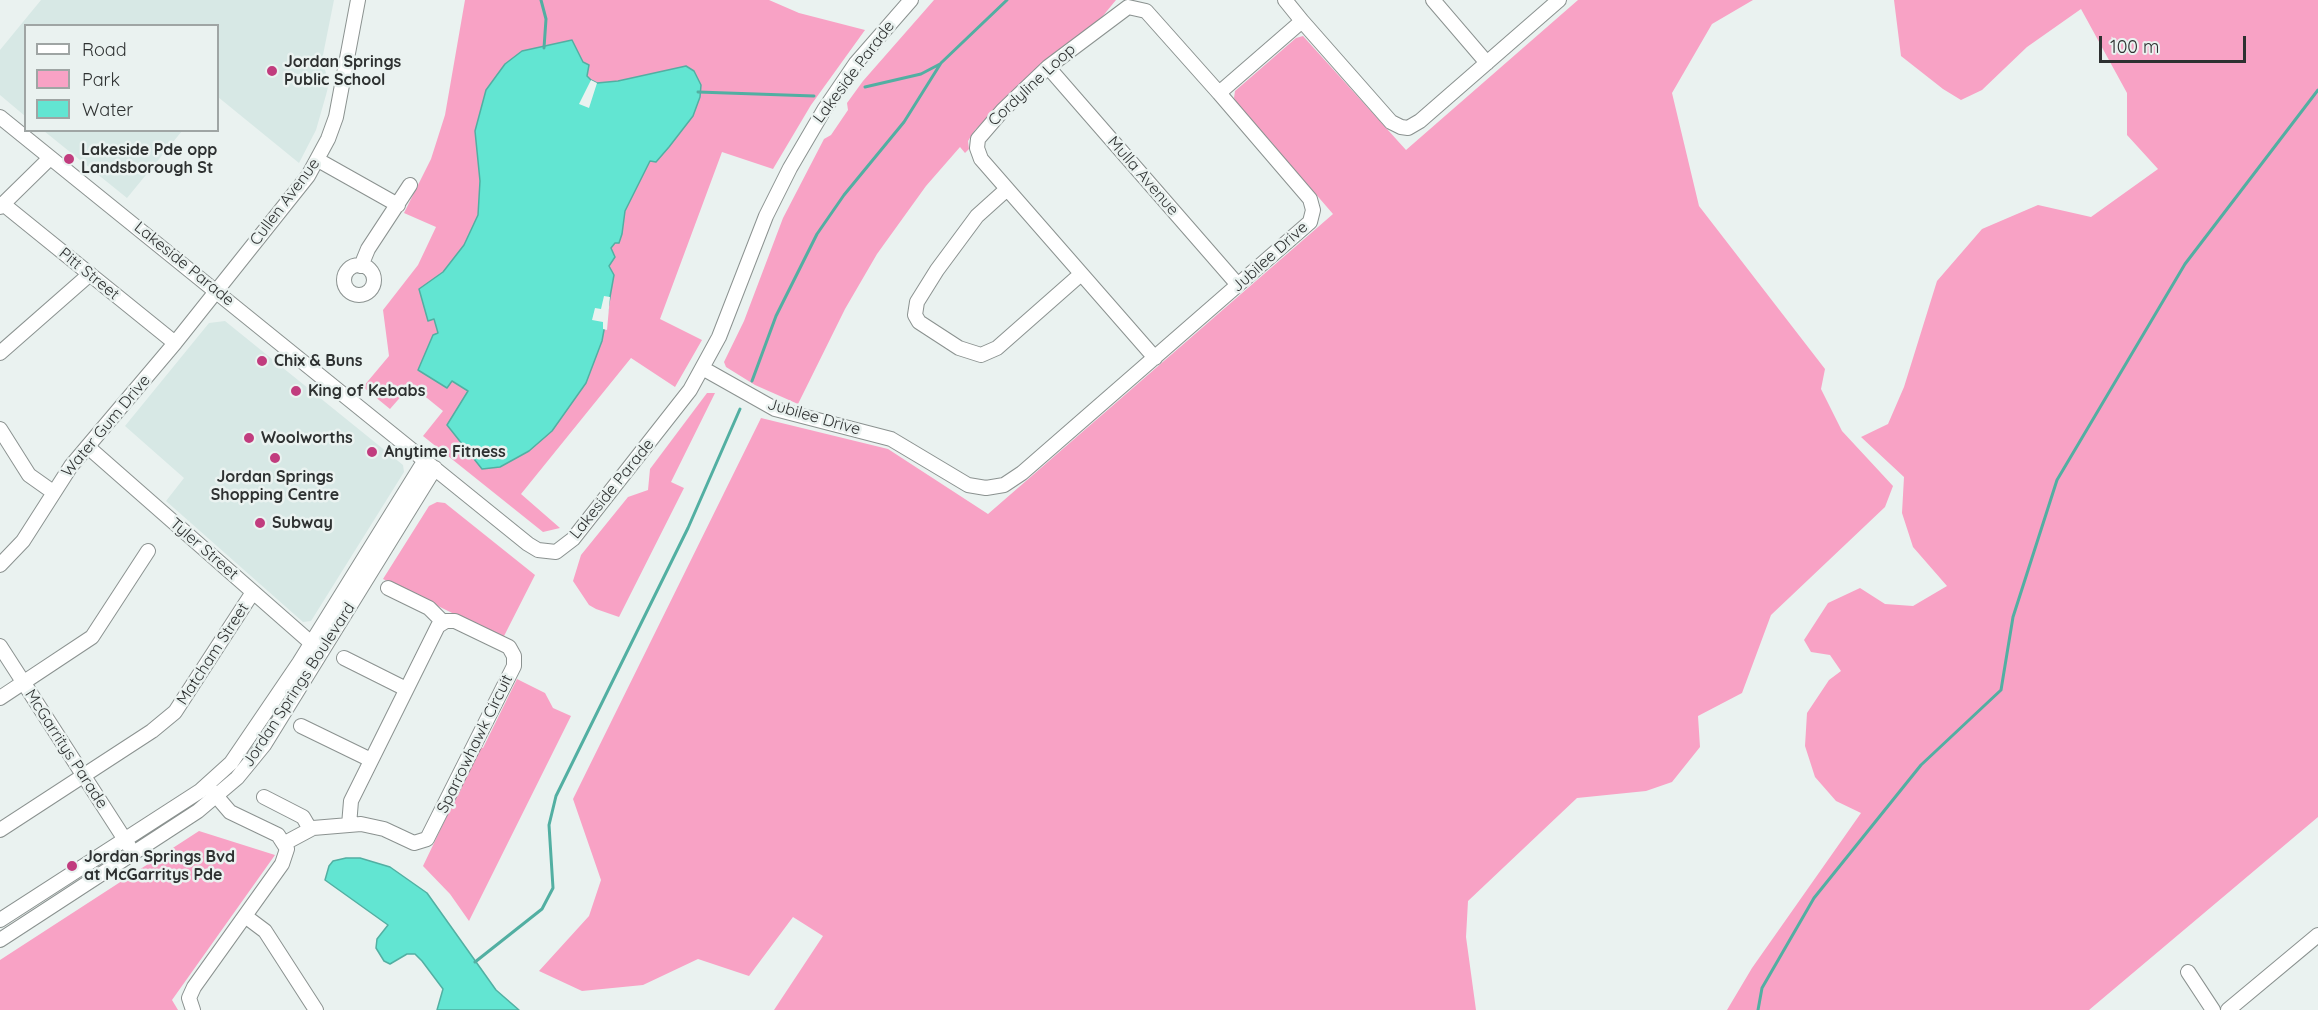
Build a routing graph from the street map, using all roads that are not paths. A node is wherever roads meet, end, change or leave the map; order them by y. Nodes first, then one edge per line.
1 (358, 0) edge
2 (911, 0) edge
3 (1285, 0) edge
4 (1433, 0) edge
5 (1559, 0) edge
6 (1302, 21) junction
7 (1487, 63) junction
8 (1048, 67) junction
9 (1219, 93) junction
10 (0, 117) edge
11 (51, 158) junction
12 (318, 160) junction
13 (410, 185) dead end
14 (1007, 189) junction
15 (398, 205) junction
16 (1, 206) edge
17 (361, 266) dead end
18 (90, 274) junction
19 (1081, 274) junction
20 (1239, 285) junction
21 (217, 290) junction
22 (175, 343) junction
23 (0, 353) edge
24 (1155, 358) junction
25 (704, 369) junction
26 (0, 429) edge
27 (88, 447) junction
28 (430, 464) junction
29 (53, 492) junction
30 (148, 551) dead end
31 (0, 565) edge
32 (388, 588) dead end
33 (253, 592) junction
34 (443, 622) junction
35 (0, 646) edge
36 (316, 648) junction
37 (344, 658) dead end
38 (23, 682) junction
39 (406, 689) junction
40 (0, 698) edge
41 (301, 726) dead end
42 (371, 760) junction
43 (84, 776) junction
44 (207, 785) junction
45 (217, 797) junction
46 (264, 798) dead end
47 (349, 825) junction
48 (310, 829) junction
49 (0, 830) edge
50 (124, 840) junction
51 (285, 843) junction
52 (133, 853) junction
53 (245, 916) junction
54 (0, 920) edge
55 (2318, 935) edge
56 (0, 940) edge
57 (2187, 972) dead end
58 (193, 1010) edge
59 (316, 1010) edge
60 (2213, 1010) edge
61 (2228, 1010) edge

1 - 12 street, Cullen Avenue
2 - 25 street, Lakeside Parade
3 - 6 street
4 - 7 street
5 - 7 street
6 - 7 street
6 - 9 street
8 - 9 street, Cordyline Loop
8 - 14 street, Cordyline Loop
8 - 20 street, Mulla Avenue
9 - 20 street, Jubilee Drive
10 - 11 street, Lakeside Parade
11 - 16 street
11 - 21 street, Lakeside Parade
12 - 15 street
12 - 21 street, Cullen Avenue
13 - 15 street
14 - 19 street, Cordyline Loop
14 - 19 street
15 - 17 street
16 - 18 street, Pitt Street
18 - 22 street, Pitt Street
18 - 23 street
19 - 24 street, Cordyline Loop
20 - 24 street, Jubilee Drive
21 - 22 street, Water Gum Drive
21 - 28 street, Lakeside Parade
22 - 27 street, Water Gum Drive
24 - 25 street, Jubilee Drive
25 - 28 street, Lakeside Parade
26 - 29 street
27 - 29 street, Water Gum Drive
27 - 33 street, Tyler Street
28 - 36 street, Jordan Springs Boulevard
29 - 31 street, Water Gum Drive
30 - 38 street
32 - 34 street
33 - 36 street, Tyler Street
33 - 43 street, Matcham Street
34 - 39 street
34 - 47 street, Sparrowhawk Circuit
35 - 38 street, McGarritys Parade
36 - 44 street, Jordan Springs Boulevard
36 - 45 street, Jordan Springs Boulevard
37 - 39 street
38 - 40 street
38 - 43 street, McGarritys Parade
39 - 42 street
41 - 42 street
42 - 47 street
43 - 49 street, Matcham Street
43 - 50 street, McGarritys Parade
44 - 45 street
44 - 50 street, Jordan Springs Boulevard
45 - 51 street
45 - 52 street, Jordan Springs Boulevard
46 - 48 street
47 - 48 street, Sparrowhawk Circuit
48 - 51 street, Sparrowhawk Circuit
50 - 52 street, McGarritys Parade
50 - 54 street, Jordan Springs Boulevard
51 - 53 street
52 - 56 street, Jordan Springs Boulevard
53 - 58 street
53 - 59 street
55 - 61 street
57 - 60 street

